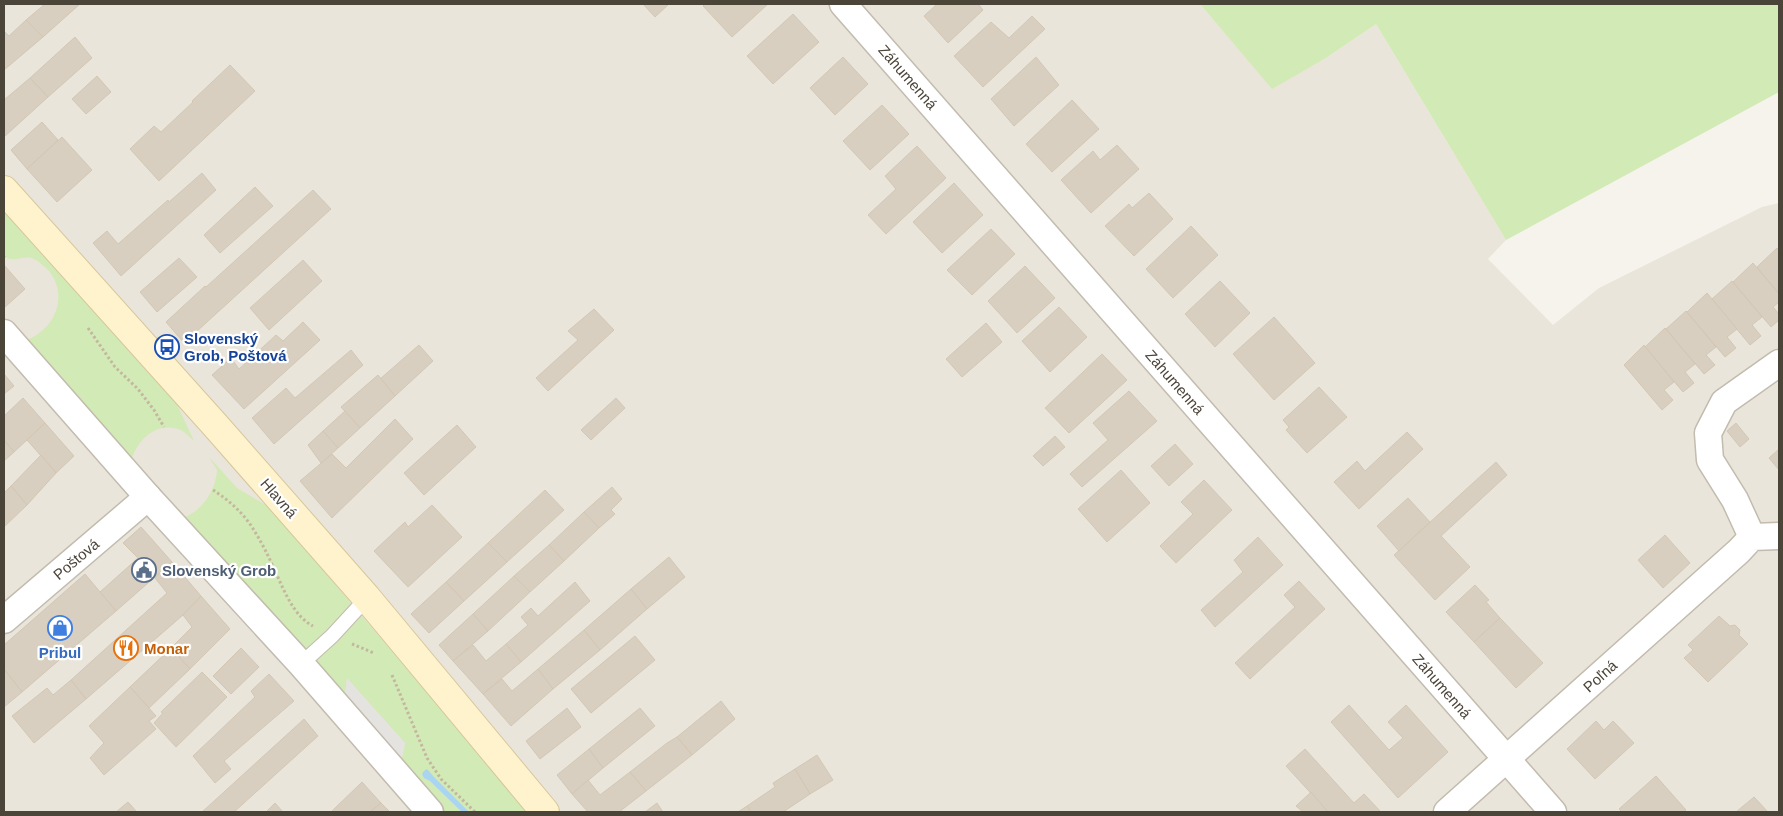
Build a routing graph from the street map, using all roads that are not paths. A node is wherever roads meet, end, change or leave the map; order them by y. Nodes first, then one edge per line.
1 (843, 4) edge
2 (4, 190) edge
3 (4, 333) edge
4 (1779, 363) edge
5 (148, 498) junction
6 (1779, 536) edge
7 (1752, 537) junction
8 (367, 598) junction
9 (4, 620) edge
10 (301, 664) junction
11 (1506, 760) junction
12 (430, 812) edge
13 (545, 812) edge
14 (1447, 812) edge
15 (1552, 812) edge

1 - 11 street, Záhumenná
2 - 8 street, Hlavná
3 - 5 street
4 - 7 street
5 - 9 street, Poštová
5 - 10 street
6 - 7 street
7 - 11 street, Poľná
8 - 10 lane
8 - 13 street, Hlavná
10 - 12 street
11 - 14 street, Poľná
11 - 15 street, Záhumenná

